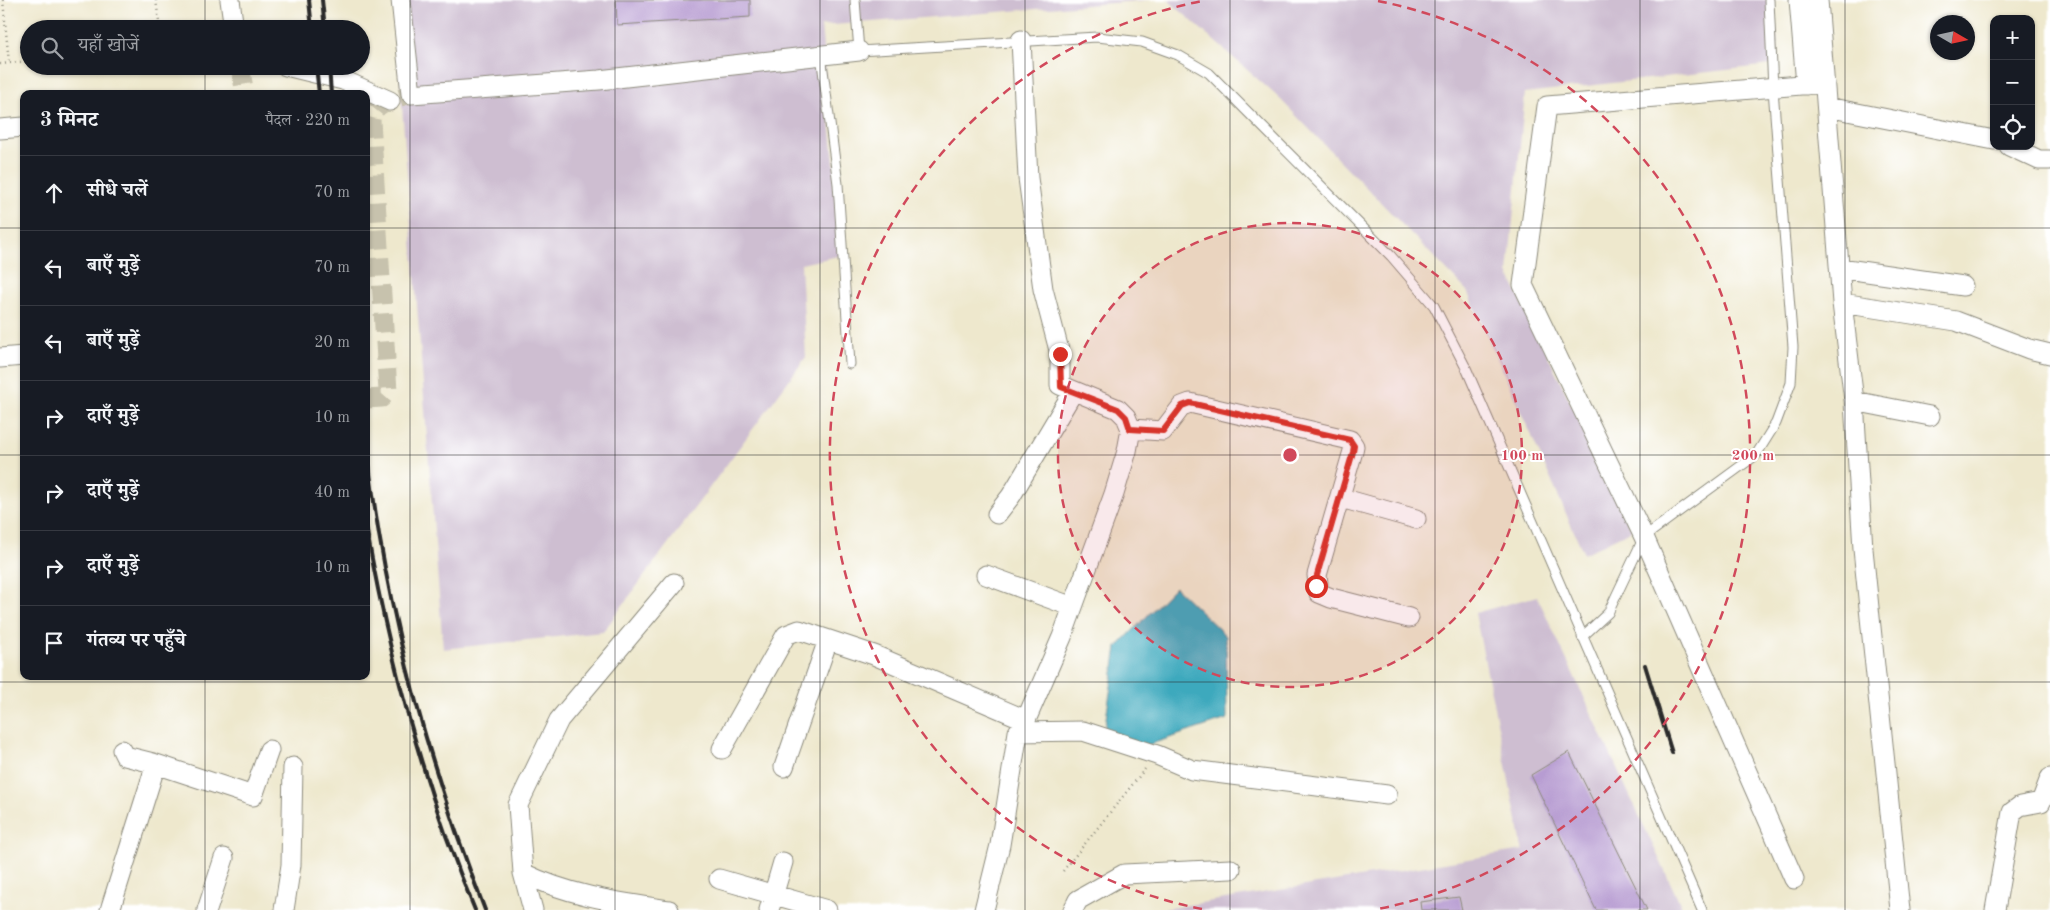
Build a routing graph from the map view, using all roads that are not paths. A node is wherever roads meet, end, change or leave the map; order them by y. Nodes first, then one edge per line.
1 (230, 0) edge
2 (401, 0) edge
3 (855, 0) edge
4 (1769, 0) edge
5 (1799, 0) edge
6 (1818, 0) edge
7 (233, 20) edge
8 (1021, 40) junction
9 (859, 50) junction
10 (821, 55) junction
11 (323, 75) edge
12 (1825, 83) junction
13 (1806, 85) junction
14 (1773, 89) junction
15 (365, 90) edge
16 (370, 92) edge
17 (390, 101) dead end
18 (1827, 107) junction
19 (20, 127) edge
20 (0, 129) edge
21 (1990, 139) edge
22 (2017, 150) edge
23 (2050, 160) edge
24 (1840, 268) junction
25 (1963, 286) dead end
26 (1842, 303) junction
27 (2050, 354) edge
28 (20, 356) edge
29 (0, 358) edge
30 (850, 364) dead end
31 (1074, 392) junction
32 (1854, 402) junction
33 (1930, 416) dead end
34 (1130, 429) junction
35 (1341, 498) junction
36 (997, 514) dead end
37 (1416, 519) dead end
38 (1644, 537) junction
39 (986, 574) dead end
40 (674, 583) dead end
41 (1073, 607) junction
42 (1409, 618) dead end
43 (1582, 637) junction
44 (828, 640) junction
45 (1022, 726) junction
46 (722, 749) dead end
47 (122, 750) dead end
48 (269, 750) dead end
49 (156, 764) junction
50 (293, 767) dead end
51 (784, 767) dead end
52 (2050, 778) edge
53 (1387, 795) dead end
54 (224, 858) dead end
55 (784, 862) dead end
56 (1231, 869) dead end
57 (523, 873) junction
58 (719, 879) dead end
59 (1794, 879) dead end
60 (771, 902) edge
61 (110, 910) edge
62 (207, 910) edge
63 (284, 910) edge
64 (533, 910) edge
65 (669, 910) edge
66 (827, 910) edge
67 (984, 910) edge
68 (1073, 910) edge
69 (1702, 910) edge
70 (1900, 910) edge
71 (1995, 910) edge

1 - 7 street
2 - 10 street
3 - 9 lane
4 - 14 lane
5 - 13 street
6 - 12 street
8 - 9 lane
8 - 31 street
8 - 43 lane
9 - 10 street
10 - 30 lane
11 - 15 street
12 - 13 street
12 - 18 street
13 - 14 street
14 - 38 lane
14 - 38 street
16 - 17 street
18 - 21 street
18 - 24 street
19 - 20 street
22 - 23 street
24 - 25 street
24 - 26 street
26 - 27 street
26 - 32 street
28 - 29 street
31 - 34 street
31 - 36 street
32 - 33 street
32 - 70 street
34 - 35 street
34 - 41 street
35 - 37 street
35 - 42 street
38 - 43 lane
38 - 59 street
39 - 41 street
40 - 57 street
41 - 45 street
43 - 69 lane
44 - 45 street
44 - 46 street
44 - 51 street
45 - 53 street
45 - 67 street
47 - 49 street
48 - 49 street
49 - 61 street
50 - 63 street
52 - 71 street
54 - 62 street
55 - 60 street
56 - 68 street
57 - 64 street
57 - 65 street
58 - 60 street
60 - 66 street

